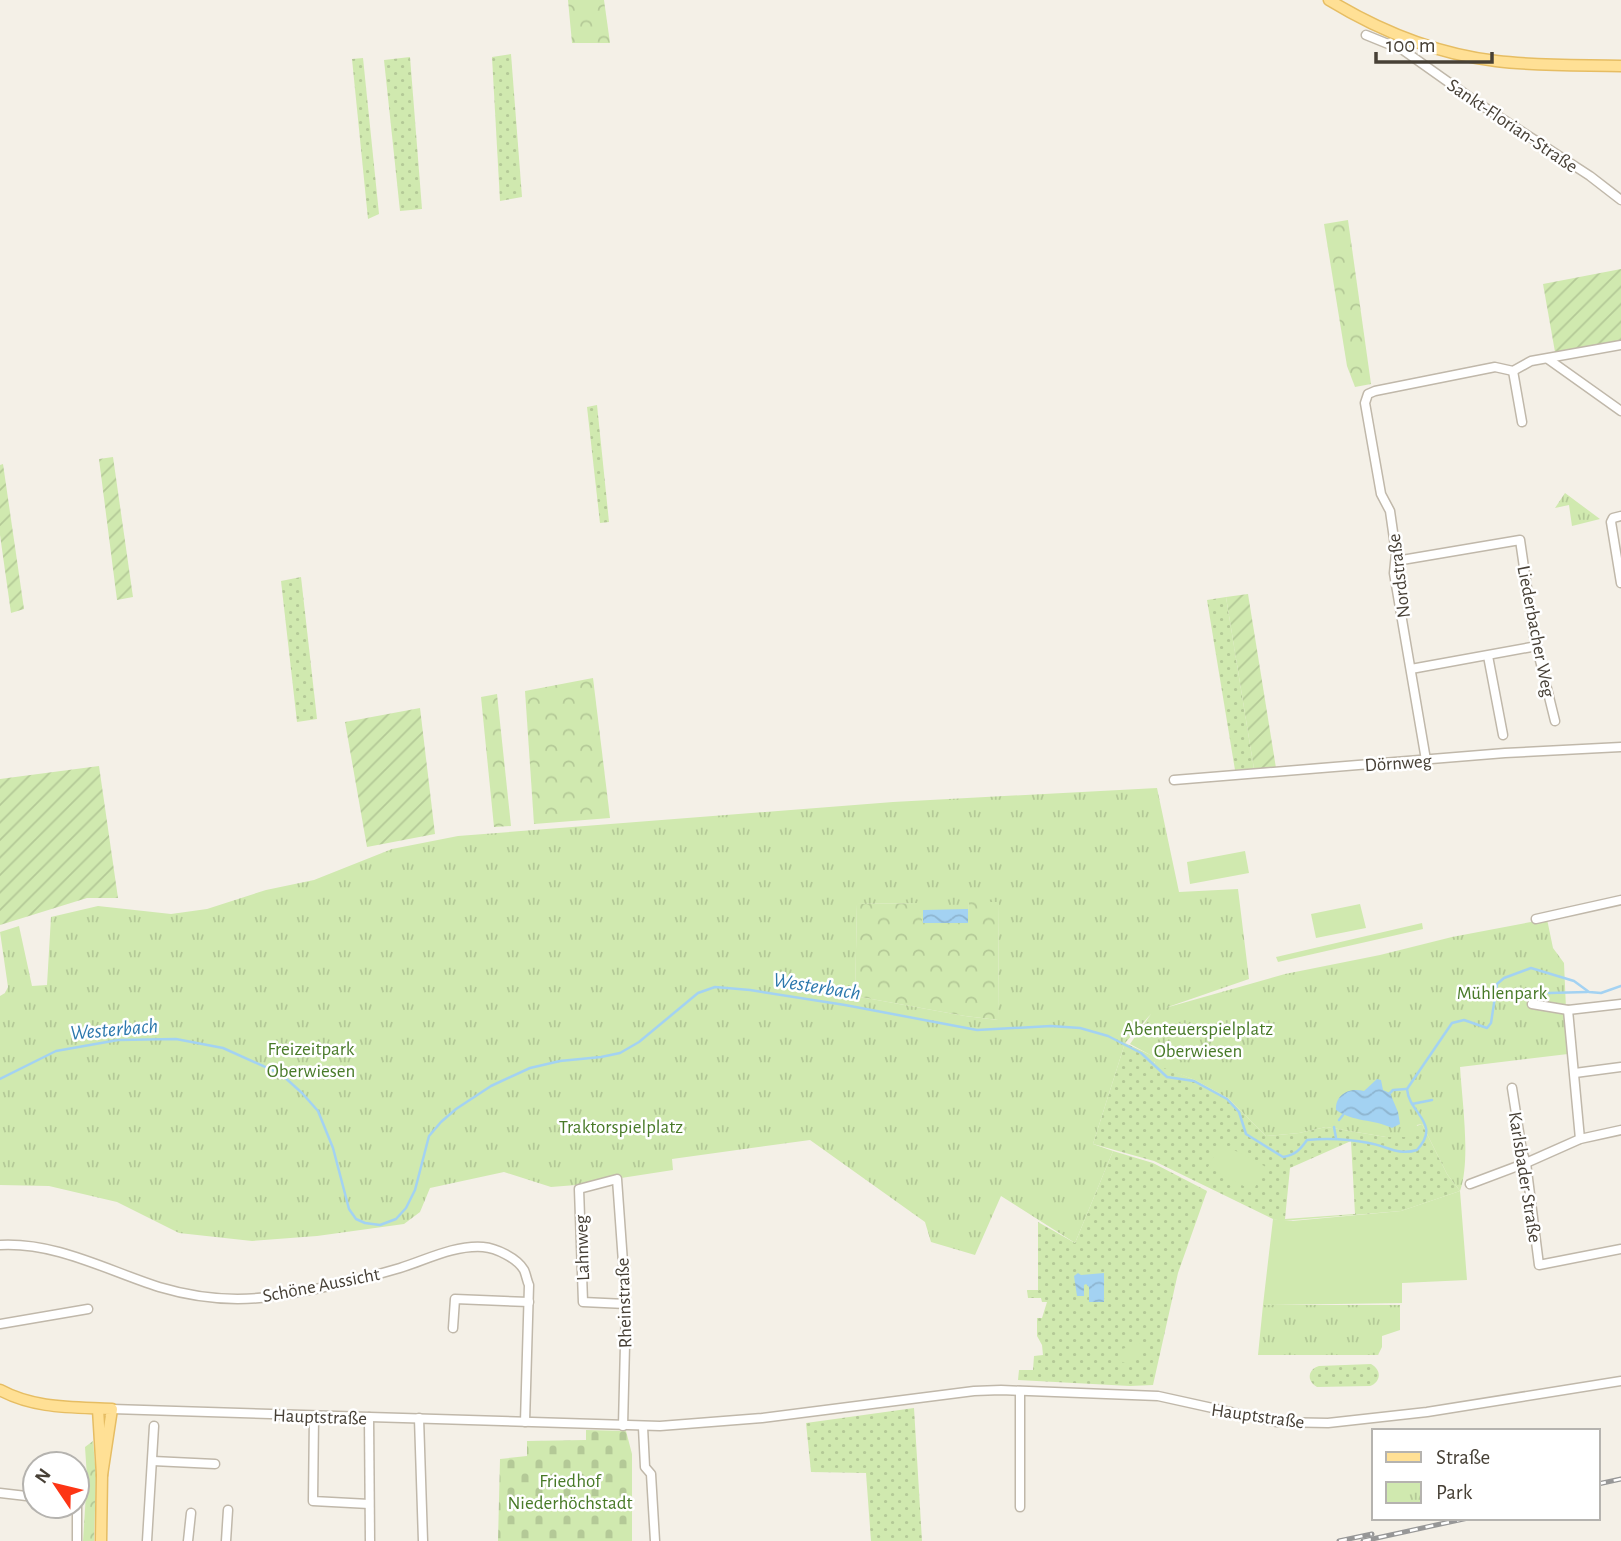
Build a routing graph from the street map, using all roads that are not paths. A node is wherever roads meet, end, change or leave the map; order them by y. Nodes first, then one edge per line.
1 (1329, 0) edge
2 (1366, 35) dead end
3 (1621, 66) edge
4 (1621, 200) edge
5 (1621, 345) edge
6 (1548, 359) junction
7 (1513, 371) junction
8 (1621, 411) edge
9 (1522, 422) dead end
10 (1618, 516) edge
11 (1395, 561) junction
12 (1621, 583) edge
13 (1537, 646) junction
14 (1488, 656) junction
15 (1411, 669) junction
16 (1555, 722) dead end
17 (1503, 735) dead end
18 (1621, 747) edge
19 (1426, 760) junction
20 (1174, 780) dead end
21 (1621, 900) edge
22 (1536, 919) dead end
23 (1532, 1004) dead end
24 (1621, 1004) edge
25 (1568, 1010) junction
26 (1621, 1067) edge
27 (1574, 1073) junction
28 (1511, 1088) dead end
29 (1621, 1130) edge
30 (1580, 1139) junction
31 (1526, 1163) junction
32 (617, 1179) joint
33 (1469, 1184) dead end
34 (0, 1245) edge
35 (1621, 1249) edge
36 (529, 1302) junction
37 (626, 1304) junction
38 (88, 1309) dead end
39 (0, 1324) edge
40 (453, 1328) dead end
41 (1621, 1381) edge
42 (0, 1390) edge
43 (1020, 1391) junction
44 (98, 1409) junction
45 (112, 1409) junction
46 (314, 1416) junction
47 (369, 1417) junction
48 (419, 1418) junction
49 (525, 1422) junction
50 (154, 1426) dead end
51 (623, 1426) junction
52 (643, 1427) junction
53 (153, 1461) junction
54 (215, 1464) dead end
55 (102, 1475) junction
56 (0, 1493) edge
57 (21, 1495) edge
58 (369, 1504) junction
59 (1020, 1507) dead end
60 (228, 1510) dead end
61 (191, 1513) dead end
62 (77, 1520) edge
63 (77, 1541) edge
64 (101, 1541) edge
65 (147, 1541) edge
66 (188, 1541) edge
67 (226, 1541) edge
68 (370, 1541) edge
69 (423, 1541) edge
70 (655, 1541) edge

1 - 3 main road
2 - 4 street, Sankt-Florian-Straße
5 - 6 street
6 - 7 street
6 - 8 street
7 - 9 street
7 - 11 street, Nordstraße
10 - 12 street
11 - 13 street, Liederbacher Weg
11 - 15 street, Nordstraße
13 - 14 street
13 - 16 street, Liederbacher Weg
14 - 15 street
14 - 17 street
15 - 19 street, Nordstraße
18 - 19 street, Dörnweg
19 - 20 street, Dörnweg
21 - 22 street
23 - 25 street
24 - 25 street
25 - 27 street
26 - 27 street
27 - 30 street
28 - 31 street, Karlsbader Straße
29 - 30 street
30 - 31 street
31 - 33 street
31 - 35 street, Karlsbader Straße
32 - 37 street, Rheinstraße
32 - 37 street, Lahnweg
34 - 36 street, Schöne Aussicht
36 - 40 street
36 - 49 street, Schöne Aussicht
37 - 51 street, Rheinstraße
38 - 39 street
41 - 43 street, Hauptstraße
42 - 44 main road, Hauptstraße
43 - 52 street, Hauptstraße
43 - 59 street
44 - 45 main road, Hauptstraße
44 - 55 main road
45 - 46 street, Hauptstraße
45 - 55 main road
46 - 47 street, Hauptstraße
46 - 58 street
47 - 48 street, Hauptstraße
47 - 58 street
48 - 49 street, Hauptstraße
48 - 69 street
49 - 51 street, Hauptstraße
50 - 53 street
51 - 52 street, Hauptstraße
52 - 70 street
53 - 54 street
53 - 65 street
55 - 64 main road
56 - 57 street
58 - 68 street
60 - 67 street
61 - 66 street
62 - 63 street

